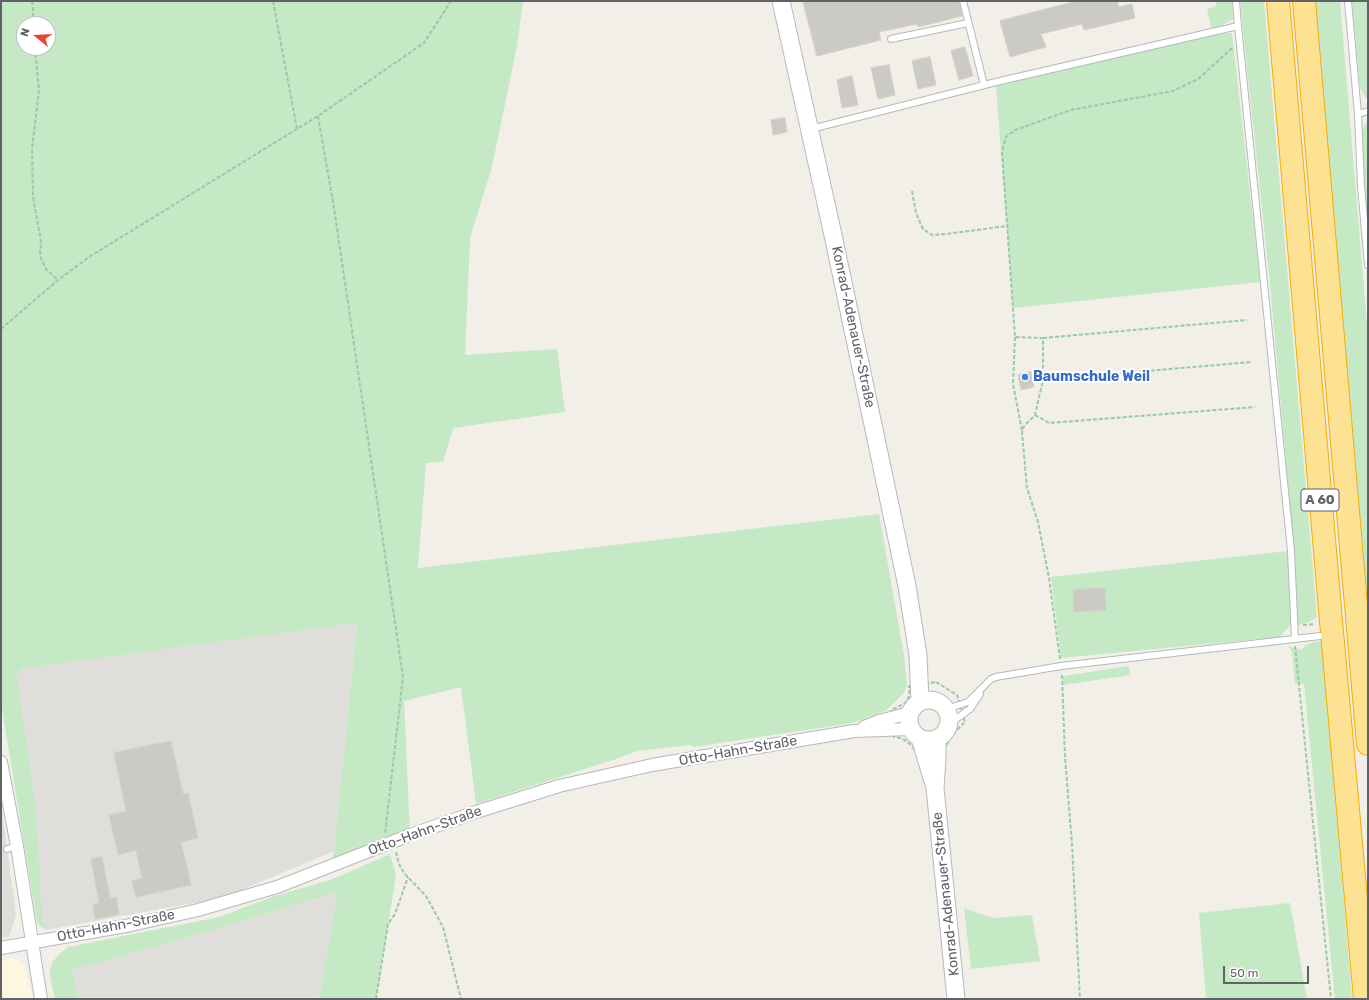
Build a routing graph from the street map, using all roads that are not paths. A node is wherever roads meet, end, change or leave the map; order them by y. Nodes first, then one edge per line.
1 (781, 1) edge
2 (963, 1) edge
3 (1236, 1) edge
4 (1278, 1) edge
5 (1304, 1) edge
6 (1348, 1) edge
7 (968, 23) junction
8 (1238, 26) junction
9 (891, 40) dead end
10 (984, 85) junction
11 (1368, 111) edge
12 (1358, 114) junction
13 (810, 130) junction
14 (1368, 265) edge
15 (1325, 628) junction
16 (1295, 639) junction
17 (984, 688) junction
18 (951, 711) junction
19 (918, 716) junction
20 (937, 738) junction
21 (1368, 744) edge
22 (1, 762) edge
23 (935, 788) junction
24 (32, 942) junction
25 (1, 948) edge
26 (41, 999) edge
27 (956, 999) edge
28 (1365, 999) edge

1 - 13 main road, Konrad-Adenauer-Straße
2 - 7 lane
3 - 8 lane
4 - 15 highway, A 60
5 - 21 highway, A 60
6 - 12 lane
7 - 9 lane
7 - 10 lane
8 - 10 lane
8 - 16 lane
10 - 13 lane
11 - 12 lane
12 - 14 lane
13 - 19 main road, Konrad-Adenauer-Straße
15 - 16 lane
15 - 28 highway, A 60
16 - 17 lane
17 - 18 lane
17 - 18 lane
18 - 19 main road
18 - 20 main road
19 - 20 main road
19 - 23 main road, Konrad-Adenauer-Straße
19 - 24 street, Otto-Hahn-Straße
20 - 23 main road, Konrad-Adenauer-Straße
22 - 24 street
23 - 27 main road, Konrad-Adenauer-Straße
24 - 25 street, Otto-Hahn-Straße
24 - 26 street

